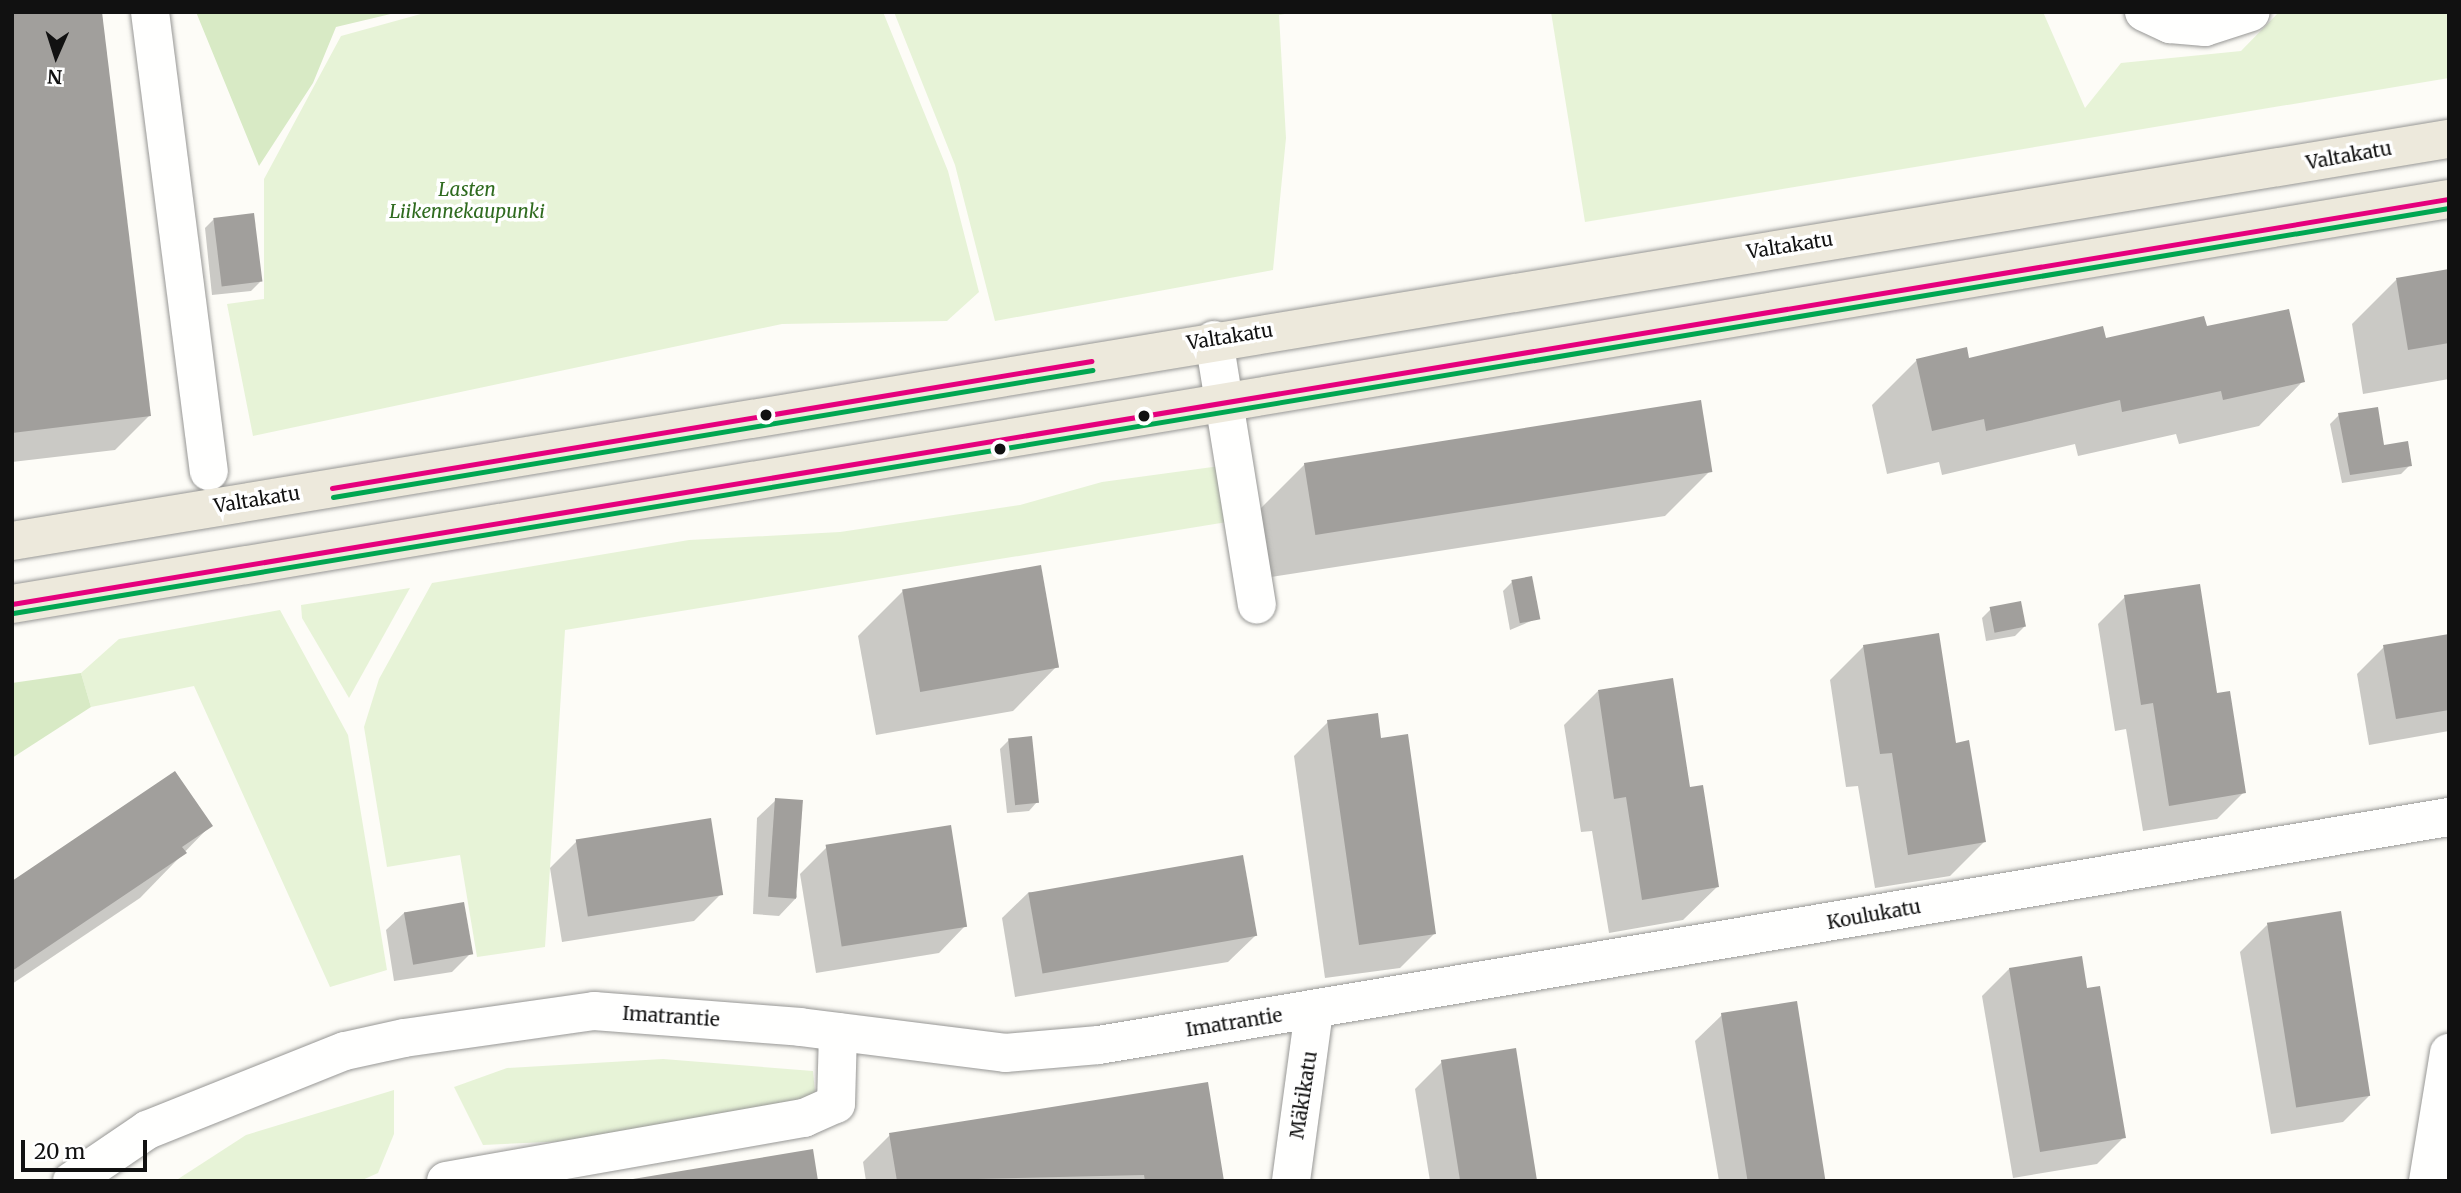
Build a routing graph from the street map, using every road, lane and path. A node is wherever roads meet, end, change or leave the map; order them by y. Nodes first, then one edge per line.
1 (150, 12) edge
2 (2144, 12) edge
3 (2250, 12) edge
4 (2449, 139) edge
5 (2449, 199) edge
6 (1214, 340) junction
7 (1224, 401) junction
8 (209, 471) dead end
9 (12, 541) edge
10 (12, 604) edge
11 (1257, 605) dead end
12 (2449, 817) edge
13 (1307, 1011) junction
14 (838, 1032) junction
15 (2449, 1053) edge
16 (72, 1181) edge
17 (446, 1181) edge
18 (1291, 1181) edge
19 (2428, 1181) edge

1 - 8 street
2 - 3 street
4 - 6 main road, Valtakatu
5 - 7 main road
6 - 7 street
6 - 9 main road, Valtakatu
7 - 10 main road
7 - 11 street
12 - 13 street, Koulukatu
13 - 14 street, Imatrantie
13 - 18 street, Mäkikatu
14 - 16 street, Imatrantie
14 - 17 street
15 - 19 street

